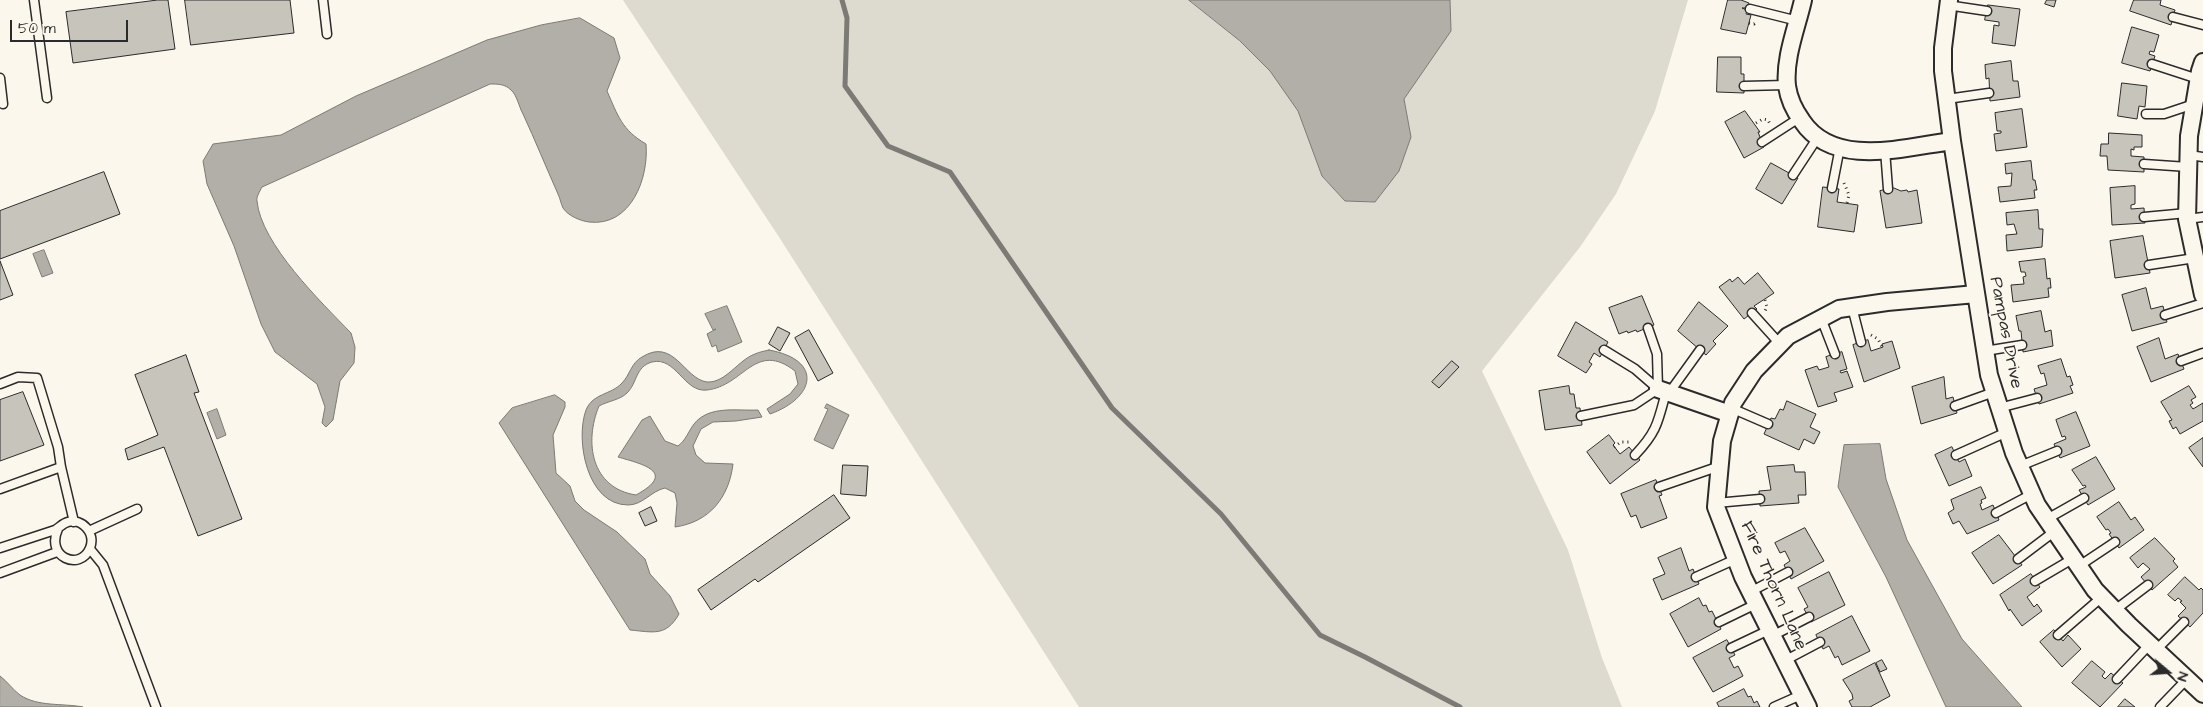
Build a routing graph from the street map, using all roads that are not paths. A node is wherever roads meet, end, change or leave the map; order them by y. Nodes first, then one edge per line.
1 (34, 0) edge
2 (322, 0) edge
3 (1803, 0) edge
4 (1948, 3) edge
5 (1750, 9) dead end
6 (1987, 11) dead end
7 (2173, 16) dead end
8 (1798, 21) junction
9 (2203, 25) edge
10 (327, 34) dead end
11 (2203, 62) edge
12 (2152, 64) dead end
13 (0, 78) edge
14 (1787, 85) junction
15 (1744, 86) dead end
16 (1989, 93) dead end
17 (2198, 93) edge
18 (47, 98) dead end
19 (1947, 99) junction
20 (3, 104) dead end
21 (2146, 114) dead end
22 (1799, 118) junction
23 (1818, 137) junction
24 (1952, 141) junction
25 (1762, 142) dead end
26 (1840, 147) junction
27 (1885, 150) junction
28 (2193, 160) edge
29 (2144, 164) dead end
30 (1793, 175) dead end
31 (1832, 188) dead end
32 (1888, 189) dead end
33 (2144, 217) dead end
34 (2193, 217) edge
35 (2195, 258) junction
36 (2149, 265) dead end
37 (2201, 277) edge
38 (1976, 294) junction
39 (2203, 295) edge
40 (2203, 303) edge
41 (1852, 307) junction
42 (1752, 313) dead end
43 (2165, 315) dead end
44 (1821, 318) junction
45 (1648, 328) dead end
46 (1861, 342) dead end
47 (1780, 344) junction
48 (2022, 344) dead end
49 (1604, 350) dead end
50 (1700, 350) dead end
51 (1985, 351) junction
52 (2203, 353) edge
53 (1835, 354) dead end
54 (2181, 361) dead end
55 (0, 384) edge
56 (1664, 391) junction
57 (1994, 392) junction
58 (2037, 398) dead end
59 (1955, 406) dead end
60 (1999, 408) junction
61 (1731, 411) junction
62 (1581, 416) dead end
63 (1768, 424) dead end
64 (2007, 432) junction
65 (2057, 451) dead end
66 (1956, 455) dead end
67 (1635, 456) dead end
68 (1720, 466) junction
69 (2020, 466) junction
70 (61, 467) junction
71 (1659, 487) dead end
72 (0, 490) edge
73 (2032, 494) junction
74 (2084, 498) dead end
75 (1760, 499) dead end
76 (1716, 503) junction
77 (137, 509) dead end
78 (1996, 513) dead end
79 (74, 522) junction
80 (2051, 525) junction
81 (58, 529) junction
82 (89, 531) junction
83 (2115, 542) dead end
84 (0, 548) edge
85 (90, 549) junction
86 (57, 552) junction
87 (1736, 559) junction
88 (2018, 559) dead end
89 (2076, 562) junction
90 (0, 572) edge
91 (1788, 572) dead end
92 (1696, 577) dead end
93 (2035, 581) dead end
94 (2148, 585) dead end
95 (2102, 597) junction
96 (1753, 598) junction
97 (2115, 610) junction
98 (1808, 617) dead end
99 (1719, 622) dead end
100 (2184, 622) dead end
101 (1770, 633) junction
102 (2058, 635) dead end
103 (1820, 642) dead end
104 (2153, 647) junction
105 (1731, 648) dead end
106 (1784, 661) junction
107 (2117, 679) dead end
108 (2198, 686) edge
109 (1804, 701) edge
110 (156, 707) edge
111 (1774, 707) edge
112 (2160, 707) edge

1 - 18 lane
2 - 10 lane
3 - 8 street
4 - 6 lane
4 - 19 street, Pampas Drive
5 - 8 lane
7 - 9 lane
8 - 14 street
11 - 17 street
12 - 17 lane
13 - 20 lane
14 - 15 lane
14 - 22 street
16 - 19 lane
17 - 21 lane
17 - 28 street
19 - 24 street, Pampas Drive
22 - 23 street
22 - 25 lane
23 - 26 street
23 - 30 lane
24 - 27 street
24 - 38 street, Pampas Drive
26 - 27 street
26 - 31 lane
27 - 32 lane
28 - 29 lane
28 - 34 street
33 - 34 lane
34 - 35 street
35 - 36 lane
35 - 37 street
37 - 39 street
38 - 41 street, Fire Thorn Lane
38 - 51 street, Pampas Drive
40 - 43 lane
41 - 44 street, Fire Thorn Lane
41 - 46 lane
42 - 47 lane
44 - 47 street, Fire Thorn Lane
44 - 53 lane
45 - 56 lane
47 - 61 street, Fire Thorn Lane
48 - 51 lane
49 - 56 lane
50 - 56 lane
51 - 57 street, Pampas Drive
52 - 54 lane
55 - 70 lane
56 - 61 street
56 - 62 lane
56 - 67 lane
57 - 59 lane
57 - 60 street, Pampas Drive
58 - 60 lane
60 - 64 street, Pampas Drive
61 - 63 lane
61 - 68 street, Fire Thorn Lane
64 - 66 lane
64 - 69 street, Pampas Drive
65 - 69 lane
68 - 71 lane
68 - 76 street, Fire Thorn Lane
69 - 73 street, Pampas Drive
70 - 72 lane
70 - 79 lane
73 - 78 lane
73 - 80 street, Pampas Drive
74 - 80 lane
75 - 76 lane
76 - 87 street, Fire Thorn Lane
77 - 82 lane
79 - 81 lane
79 - 82 lane
80 - 88 lane
80 - 89 street, Pampas Drive
81 - 84 lane
81 - 86 lane
82 - 85 lane
83 - 89 lane
85 - 86 lane
85 - 110 lane
86 - 90 lane
87 - 92 lane
87 - 96 street, Fire Thorn Lane
89 - 93 lane
89 - 95 street, Pampas Drive
91 - 96 lane
94 - 97 lane
95 - 97 street, Pampas Drive
95 - 102 lane
96 - 99 lane
96 - 101 street, Fire Thorn Lane
97 - 104 street, Pampas Drive
98 - 101 lane
100 - 104 lane
101 - 105 lane
101 - 106 street, Fire Thorn Lane
103 - 106 lane
104 - 107 lane
104 - 108 street, Pampas Drive
106 - 109 street, Fire Thorn Lane
108 - 112 lane
109 - 111 lane

